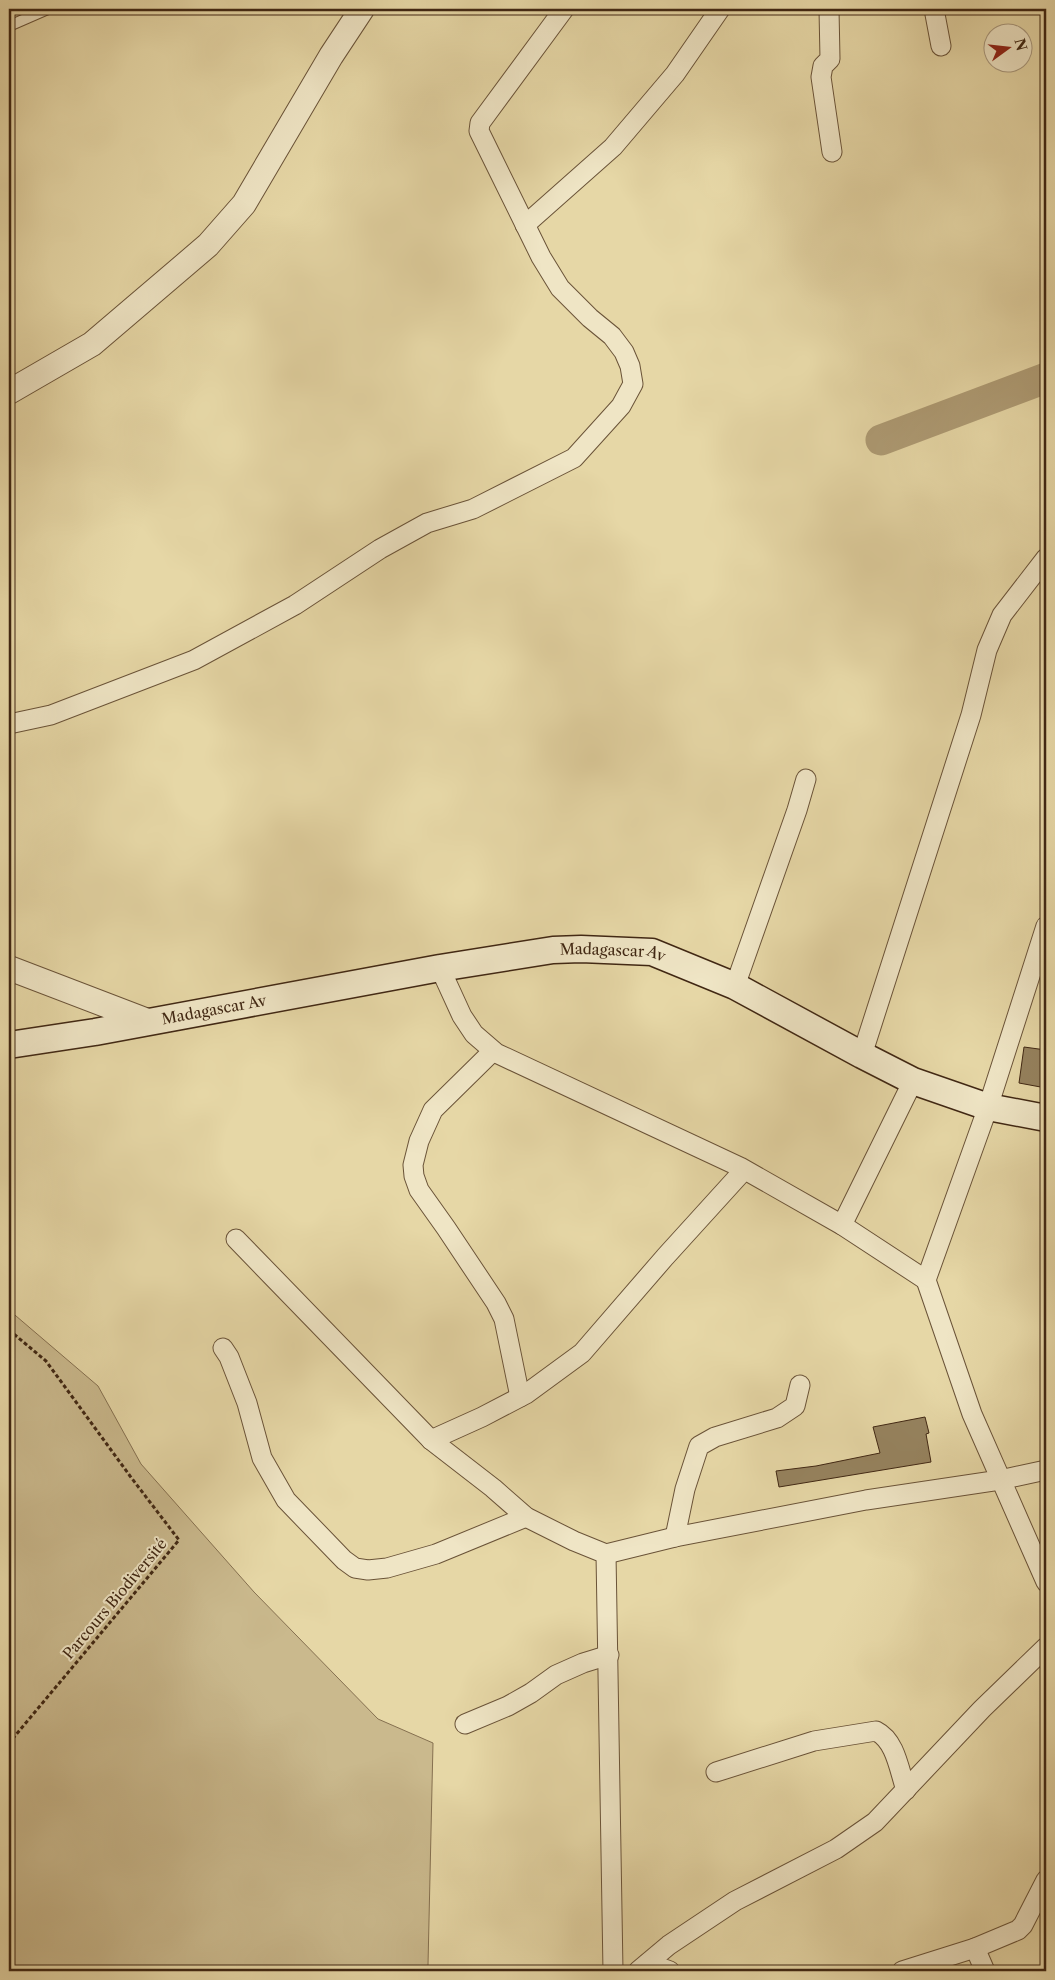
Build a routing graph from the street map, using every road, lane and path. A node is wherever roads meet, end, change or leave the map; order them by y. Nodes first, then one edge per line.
1 (48, 9) edge
2 (362, 9) edge
3 (564, 9) edge
4 (720, 9) edge
5 (828, 9) edge
6 (934, 9) edge
7 (9, 26) edge
8 (941, 46) dead end
9 (832, 152) dead end
10 (525, 225) junction
11 (9, 392) edge
12 (1046, 558) edge
13 (9, 724) edge
14 (806, 779) dead end
15 (1046, 926) edge
16 (9, 968) edge
17 (440, 968) junction
18 (735, 986) junction
19 (150, 1022) junction
20 (9, 1045) edge
21 (493, 1051) junction
22 (862, 1055) junction
23 (913, 1080) junction
24 (988, 1107) junction
25 (1046, 1118) edge
26 (744, 1170) junction
27 (842, 1225) junction
28 (236, 1239) dead end
29 (926, 1280) junction
30 (9, 1330) edge
31 (223, 1348) dead end
32 (800, 1385) dead end
33 (520, 1397) junction
34 (431, 1440) junction
35 (1046, 1470) edge
36 (1000, 1480) junction
37 (526, 1517) junction
38 (675, 1537) junction
39 (606, 1554) junction
40 (1046, 1582) edge
41 (1046, 1647) edge
42 (609, 1654) junction
43 (465, 1724) dead end
44 (9, 1743) edge
45 (716, 1772) dead end
46 (906, 1790) junction
47 (1046, 1880) edge
48 (976, 1948) junction
49 (643, 1967) edge
50 (613, 1971) edge
51 (670, 1971) edge
52 (902, 1971) edge
53 (985, 1971) edge

1 - 7 lane
2 - 11 street
3 - 10 street
4 - 10 street
5 - 9 street
6 - 8 street
10 - 13 street
12 - 22 street
14 - 18 street
15 - 24 street
16 - 19 street
17 - 18 main road, Madagascar Av
17 - 19 main road, Madagascar Av
17 - 21 street
18 - 22 main road, Madagascar Av
19 - 20 main road, Madagascar Av
21 - 26 street
21 - 33 street
22 - 23 main road, Madagascar Av
23 - 24 main road, Madagascar Av
23 - 27 street
24 - 25 main road, Madagascar Av
24 - 29 street
26 - 27 street
26 - 33 street
27 - 29 street
28 - 34 street
29 - 36 street
30 - 44 path, Parcours Biodiversité
31 - 37 street
32 - 38 street
33 - 34 street
34 - 37 street
35 - 36 street
36 - 38 street
36 - 40 street
37 - 39 street
38 - 39 street
39 - 42 street
41 - 46 street
42 - 43 street
42 - 50 street
45 - 46 street
46 - 49 street
47 - 48 street
48 - 52 street
48 - 53 street
49 - 51 street

